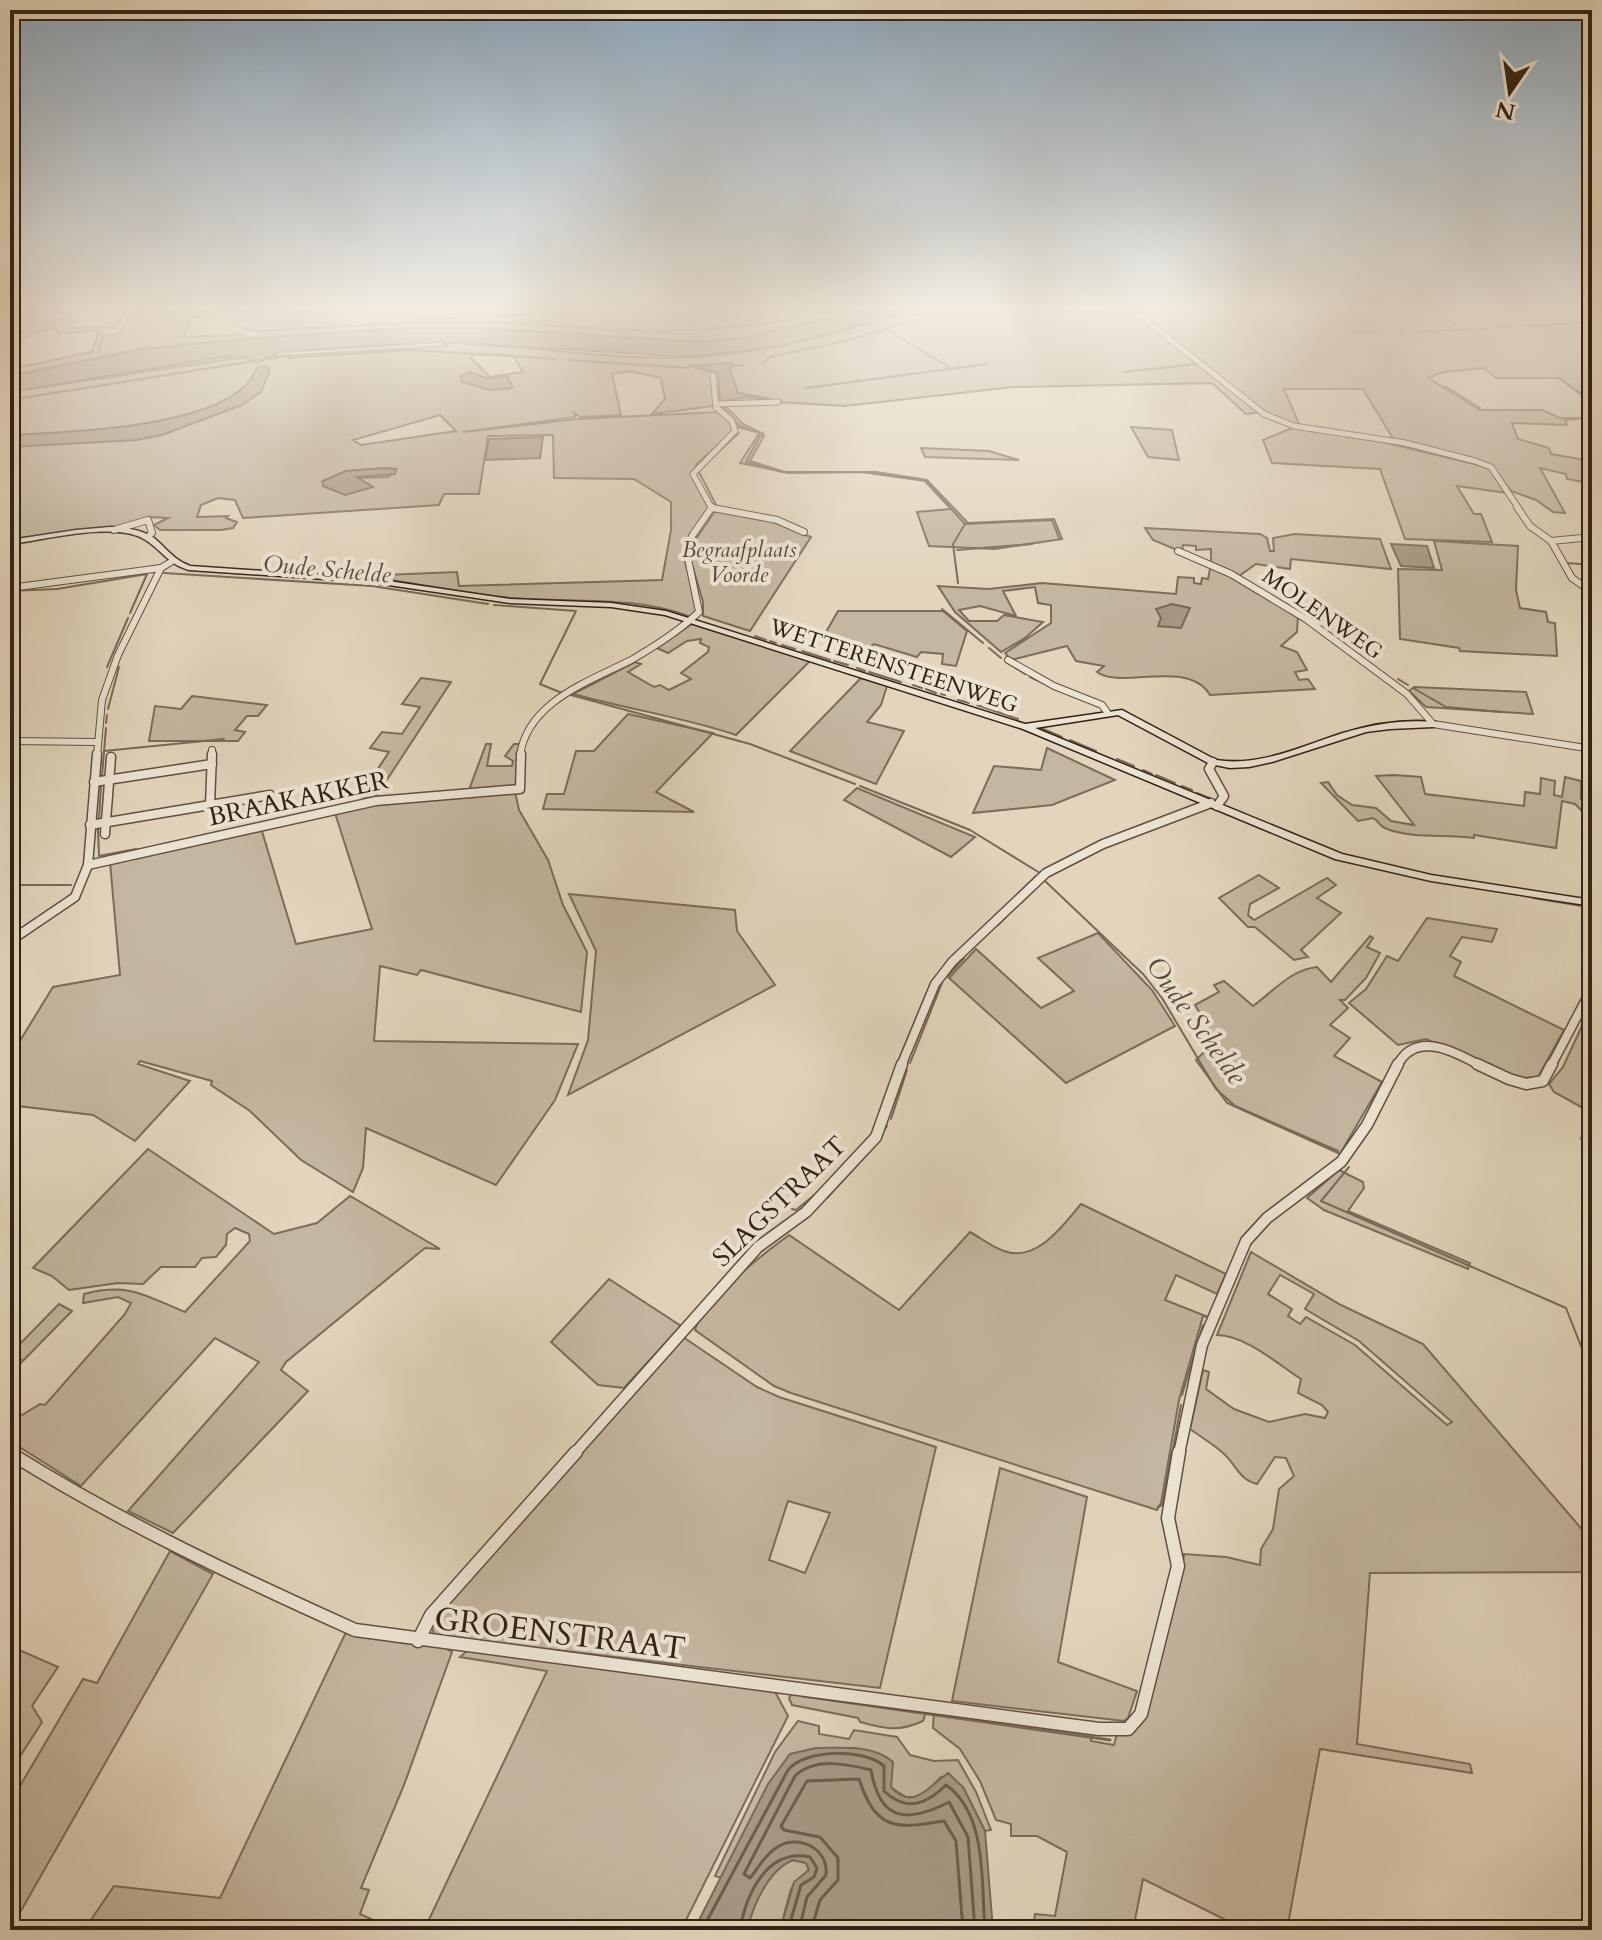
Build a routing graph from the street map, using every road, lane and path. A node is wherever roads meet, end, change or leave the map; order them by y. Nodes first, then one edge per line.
1 (716, 401) edge
2 (1246, 401) edge
3 (778, 402) dead end
4 (716, 404) junction
5 (1592, 454) edge
6 (1592, 475) edge
7 (713, 508) junction
8 (114, 530) junction
9 (804, 532) dead end
10 (148, 537) junction
11 (1592, 537) edge
12 (1551, 541) junction
13 (10, 542) edge
14 (1178, 551) dead end
15 (171, 562) junction
16 (161, 568) junction
17 (10, 588) edge
18 (1592, 592) edge
19 (690, 620) junction
20 (1008, 660) dead end
21 (1107, 712) junction
22 (1433, 724) junction
23 (1026, 727) junction
24 (10, 741) edge
25 (97, 742) junction
26 (1592, 749) edge
27 (212, 750) dead end
28 (111, 757) dead end
29 (1213, 762) junction
30 (212, 764) junction
31 (109, 780) junction
32 (94, 782) junction
33 (270, 795) dead end
34 (1214, 804) junction
35 (210, 805) junction
36 (106, 822) junction
37 (90, 825) junction
38 (105, 834) dead end
39 (88, 865) junction
40 (1592, 903) edge
41 (10, 941) edge
42 (1592, 988) edge
43 (10, 1453) edge
44 (418, 1641) junction

1 - 4 street
2 - 12 street
3 - 4 street
4 - 7 street
5 - 6 street
7 - 9 street
7 - 19 street
8 - 10 street
8 - 10 street
8 - 13 street
10 - 15 street
11 - 12 street
12 - 18 street
14 - 22 street, MOLENWEG
15 - 16 street
15 - 19 street, WETTERENSTEENWEG
16 - 17 street
16 - 25 street
19 - 23 street, WETTERENSTEENWEG
19 - 39 street, BRAAKAKKER
20 - 21 street
21 - 23 street, WETTERENSTEENWEG
21 - 29 street, WETTERENSTEENWEG
22 - 26 street
22 - 29 street
23 - 34 street
24 - 25 street
25 - 32 street
27 - 30 street
28 - 31 street
29 - 34 street
30 - 31 street
30 - 35 street
31 - 32 street
31 - 36 street
32 - 37 street
33 - 35 street
34 - 40 street
34 - 44 street, SLAGSTRAAT
35 - 36 street
36 - 37 street
36 - 38 street
37 - 39 street
39 - 41 street
42 - 44 street, GROENSTRAAT
43 - 44 street, GROENSTRAAT

